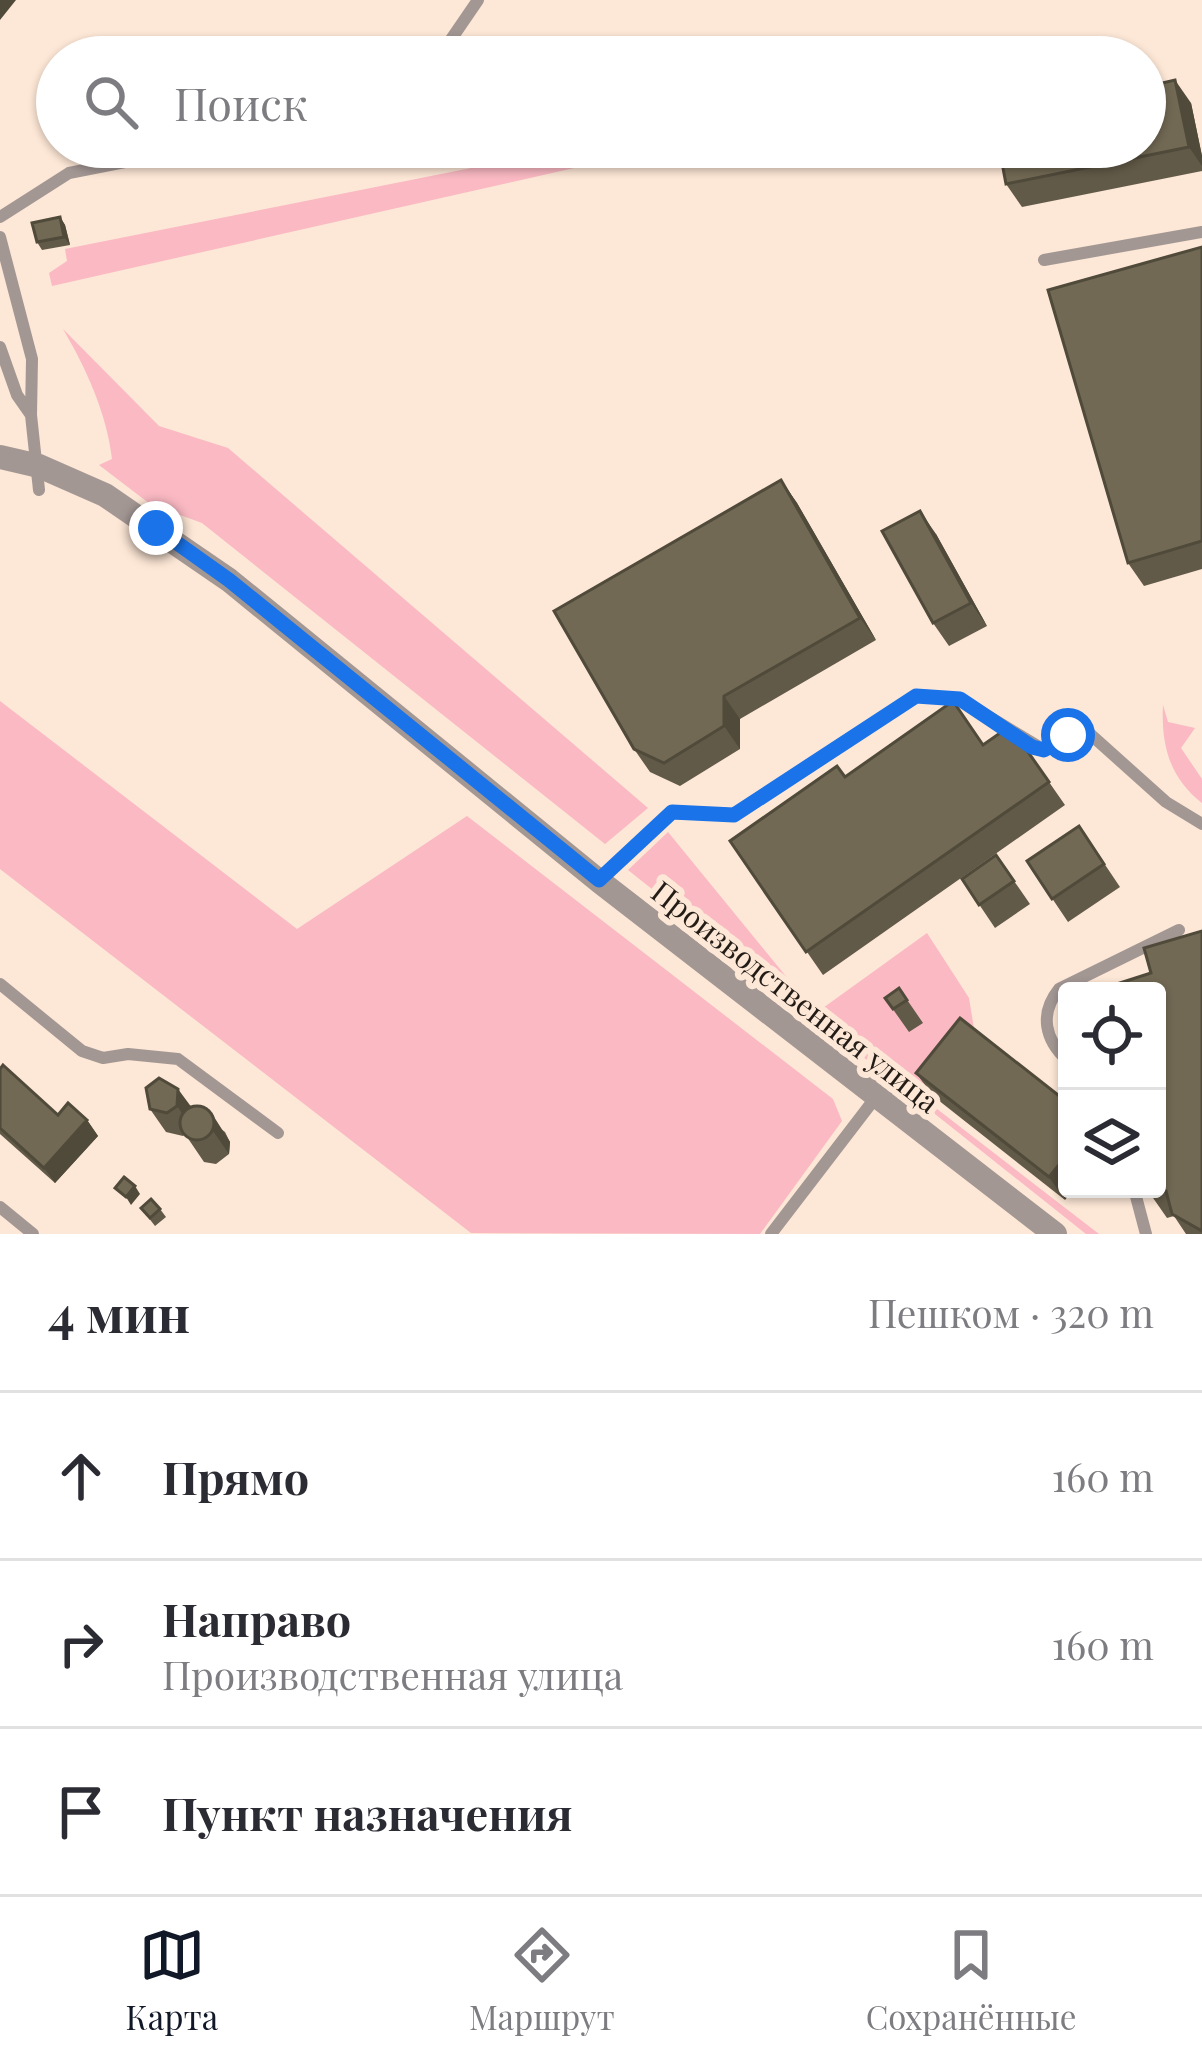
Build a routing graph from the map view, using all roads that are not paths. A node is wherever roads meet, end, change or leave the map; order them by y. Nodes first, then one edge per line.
1 (478, 0) edge
2 (453, 36) edge
3 (94, 168) edge
4 (0, 217) edge
5 (1202, 232) edge
6 (0, 237) edge
7 (1044, 260) dead end
8 (0, 347) edge
9 (31, 415) junction
10 (0, 457) edge
11 (39, 478) junction
12 (1202, 824) edge
13 (599, 880) junction
14 (1179, 930) dead end
15 (1073, 982) edge
16 (0, 984) edge
17 (1058, 990) edge
18 (1058, 1052) edge
19 (876, 1096) junction
20 (278, 1132) dead end
21 (1136, 1198) edge
22 (0, 1207) edge
23 (34, 1234) edge
24 (771, 1234) edge
25 (1055, 1234) edge
26 (1146, 1234) edge

1 - 2 lane
3 - 4 lane
5 - 7 lane
6 - 9 lane
8 - 9 lane
9 - 11 lane
10 - 11 street, Производственная улица
11 - 13 street, Производственная улица
12 - 13 lane
13 - 19 street, Производственная улица
14 - 15 lane
16 - 20 lane
17 - 18 lane
19 - 24 lane
19 - 25 street, Производственная улица
21 - 26 lane
22 - 23 lane

